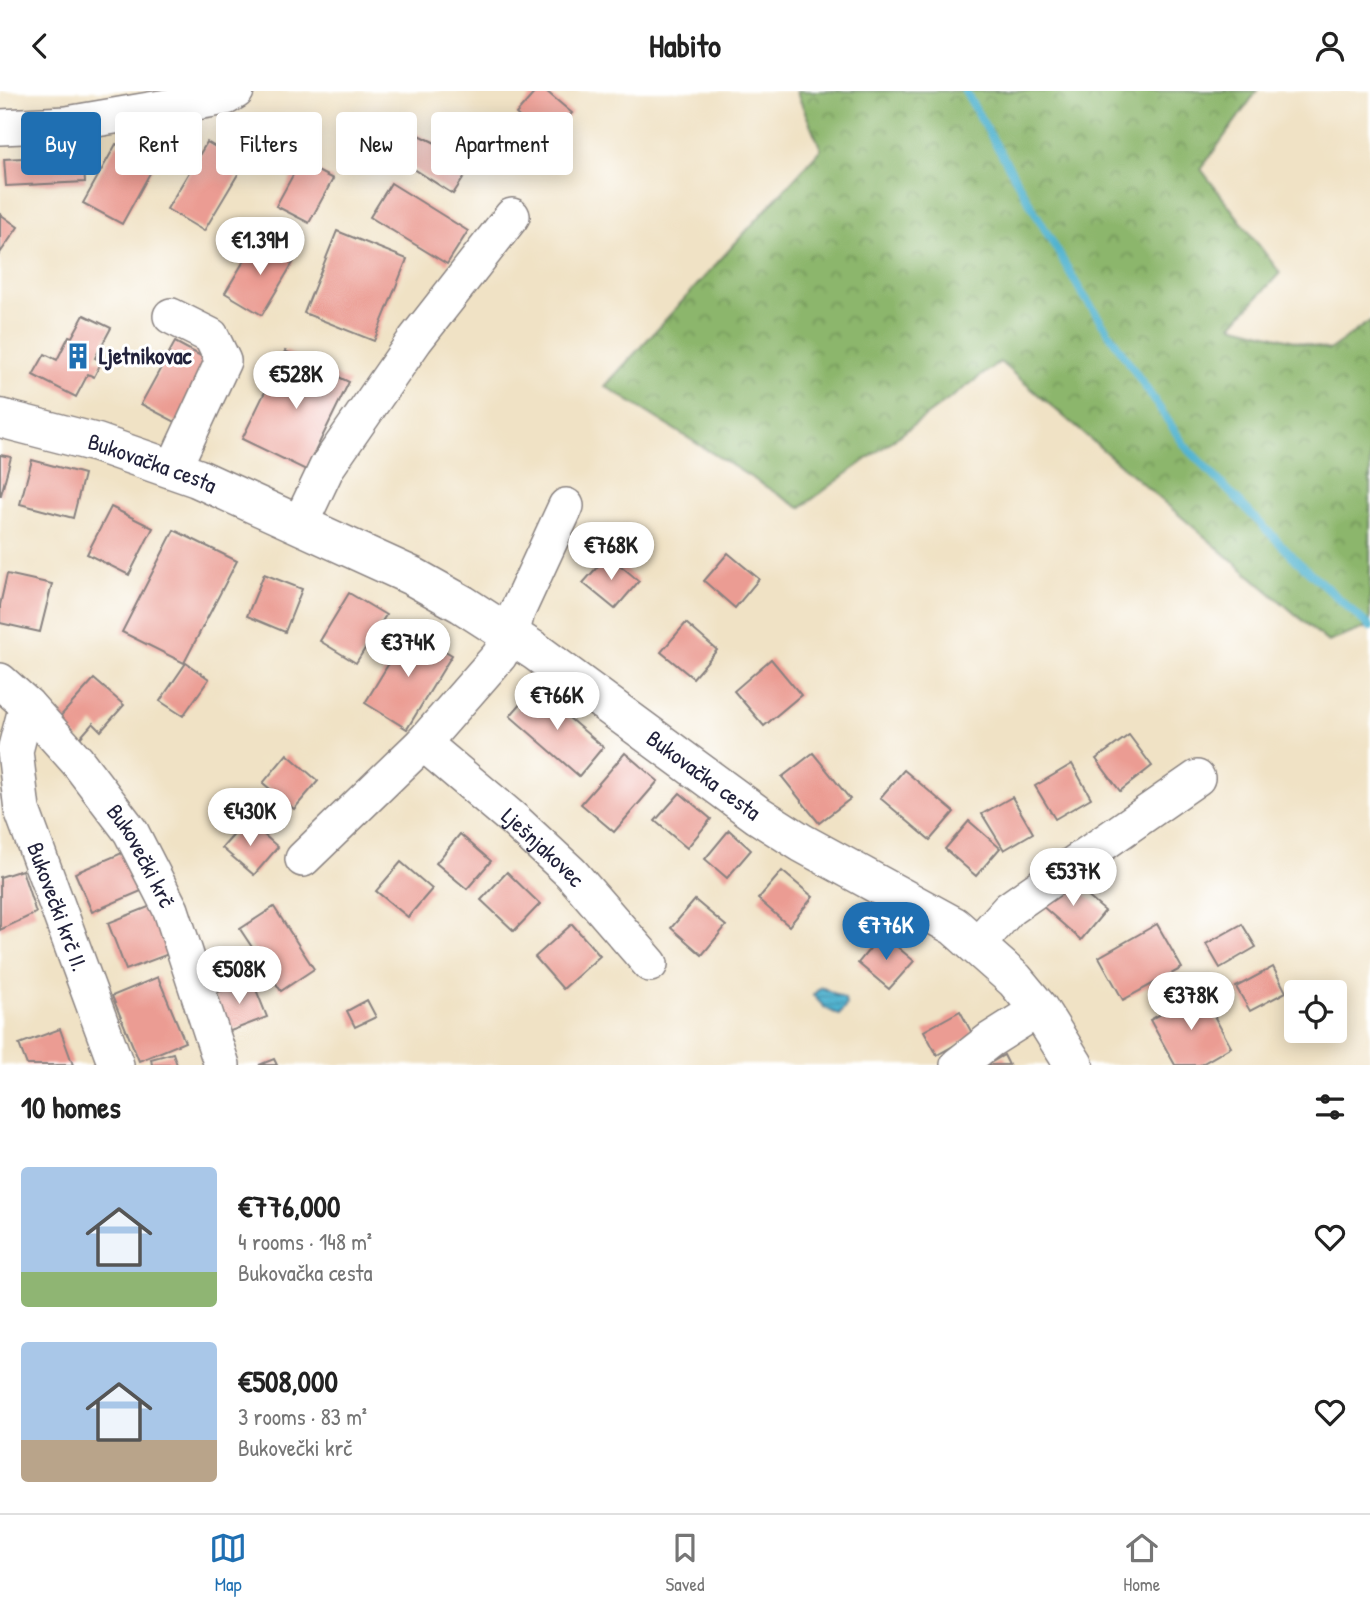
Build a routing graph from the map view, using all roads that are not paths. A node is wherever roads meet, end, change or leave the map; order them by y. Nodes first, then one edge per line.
1 (86, 91) edge
2 (236, 91) edge
3 (73, 112) edge
4 (101, 118) edge
5 (21, 126) edge
6 (0, 127) edge
7 (512, 216) dead end
8 (171, 316) dead end
9 (0, 418) edge
10 (173, 469) junction
11 (566, 506) dead end
12 (300, 524) junction
13 (511, 635) junction
14 (0, 681) edge
15 (27, 705) junction
16 (423, 744) junction
17 (1197, 778) dead end
18 (303, 859) dead end
19 (977, 945) junction
20 (650, 964) dead end
21 (1039, 1009) junction
22 (116, 1065) edge
23 (222, 1065) edge
24 (958, 1065) edge
25 (1074, 1065) edge

1 - 3 street
2 - 4 street
5 - 6 street
7 - 12 street
8 - 10 street
9 - 10 main road, Bukovačka cesta
10 - 12 main road, Bukovačka cesta
11 - 13 street
12 - 13 main road, Bukovačka cesta
13 - 16 street
13 - 19 main road, Bukovačka cesta
14 - 15 street, Bukovečki krč
15 - 22 street, Bukovečki krč II.
15 - 23 street, Bukovečki krč
16 - 18 street
16 - 20 street, Lješnjakovec
17 - 19 street
19 - 21 main road, Bukovačka cesta
21 - 24 street
21 - 25 main road, Bukovačka cesta

